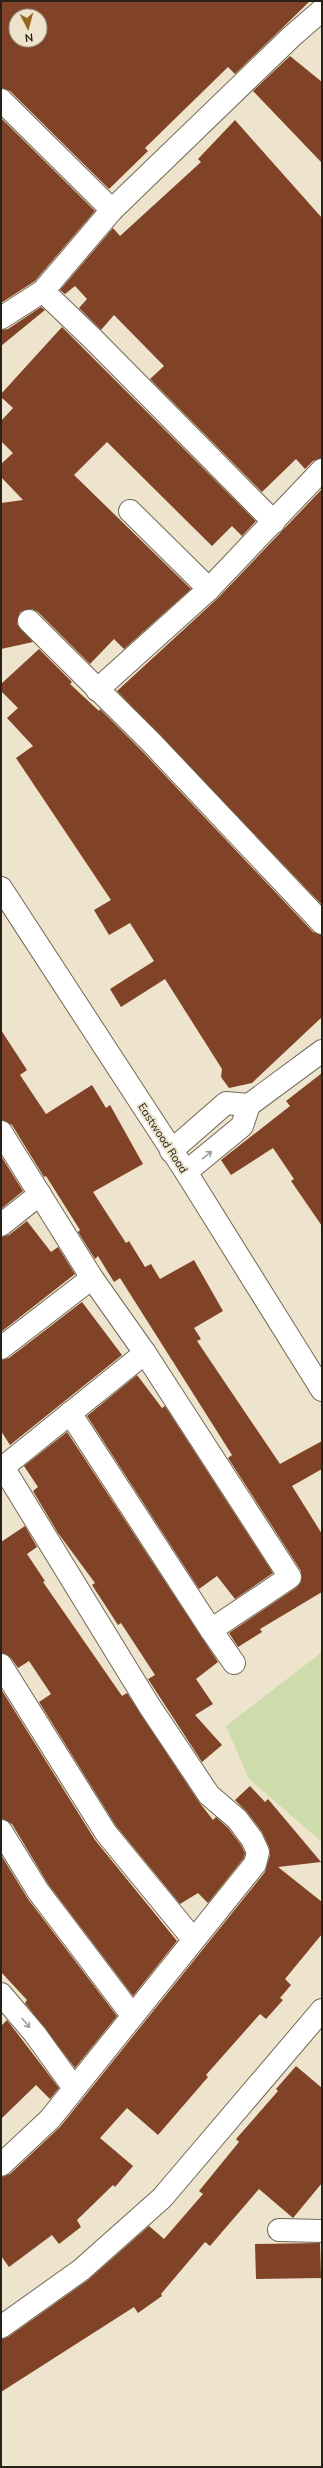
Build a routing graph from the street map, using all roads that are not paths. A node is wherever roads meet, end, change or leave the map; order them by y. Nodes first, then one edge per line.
1 (322, 10) edge
2 (1, 100) edge
3 (112, 210) junction
4 (42, 291) junction
5 (1, 318) edge
6 (322, 470) edge
7 (130, 510) dead end
8 (274, 522) junction
9 (209, 589) junction
10 (29, 621) dead end
11 (97, 690) junction
12 (1, 888) edge
13 (322, 922) edge
14 (322, 1051) edge
15 (249, 1105) junction
16 (1, 1132) edge
17 (171, 1150) junction
18 (186, 1172) junction
19 (40, 1194) junction
20 (1, 1224) edge
21 (92, 1278) junction
22 (1, 1348) edge
23 (145, 1353) junction
24 (322, 1390) edge
25 (70, 1413) junction
26 (2, 1468) edge
27 (211, 1630) junction
28 (234, 1663) dead end
29 (1, 1665) edge
30 (1, 1831) edge
31 (193, 1939) junction
32 (1, 1994) edge
33 (321, 2012) edge
34 (132, 2015) junction
35 (74, 2088) junction
36 (4, 2157) edge
37 (318, 2226) edge
38 (279, 2230) dead end
39 (1, 2326) edge

1 - 3 street
2 - 3 street
3 - 4 street
4 - 5 street
4 - 8 street
6 - 8 street
7 - 9 street
8 - 9 street
9 - 11 street
10 - 11 street
11 - 13 street
12 - 17 street, Eastwood Road
14 - 15 street
15 - 17 street
18 -> 15 street
16 - 19 street
17 - 18 street, Eastwood Road
18 - 24 street, Eastwood Road
19 - 20 street
19 - 21 street
21 - 22 street
21 - 23 street
23 - 25 street
23 - 27 street
25 - 26 street
25 - 27 street
26 - 31 street
27 - 28 street
29 - 31 street
30 - 34 street
31 - 34 street
32 -> 35 street
33 - 39 street
34 - 35 street
35 - 36 street
37 - 38 street

